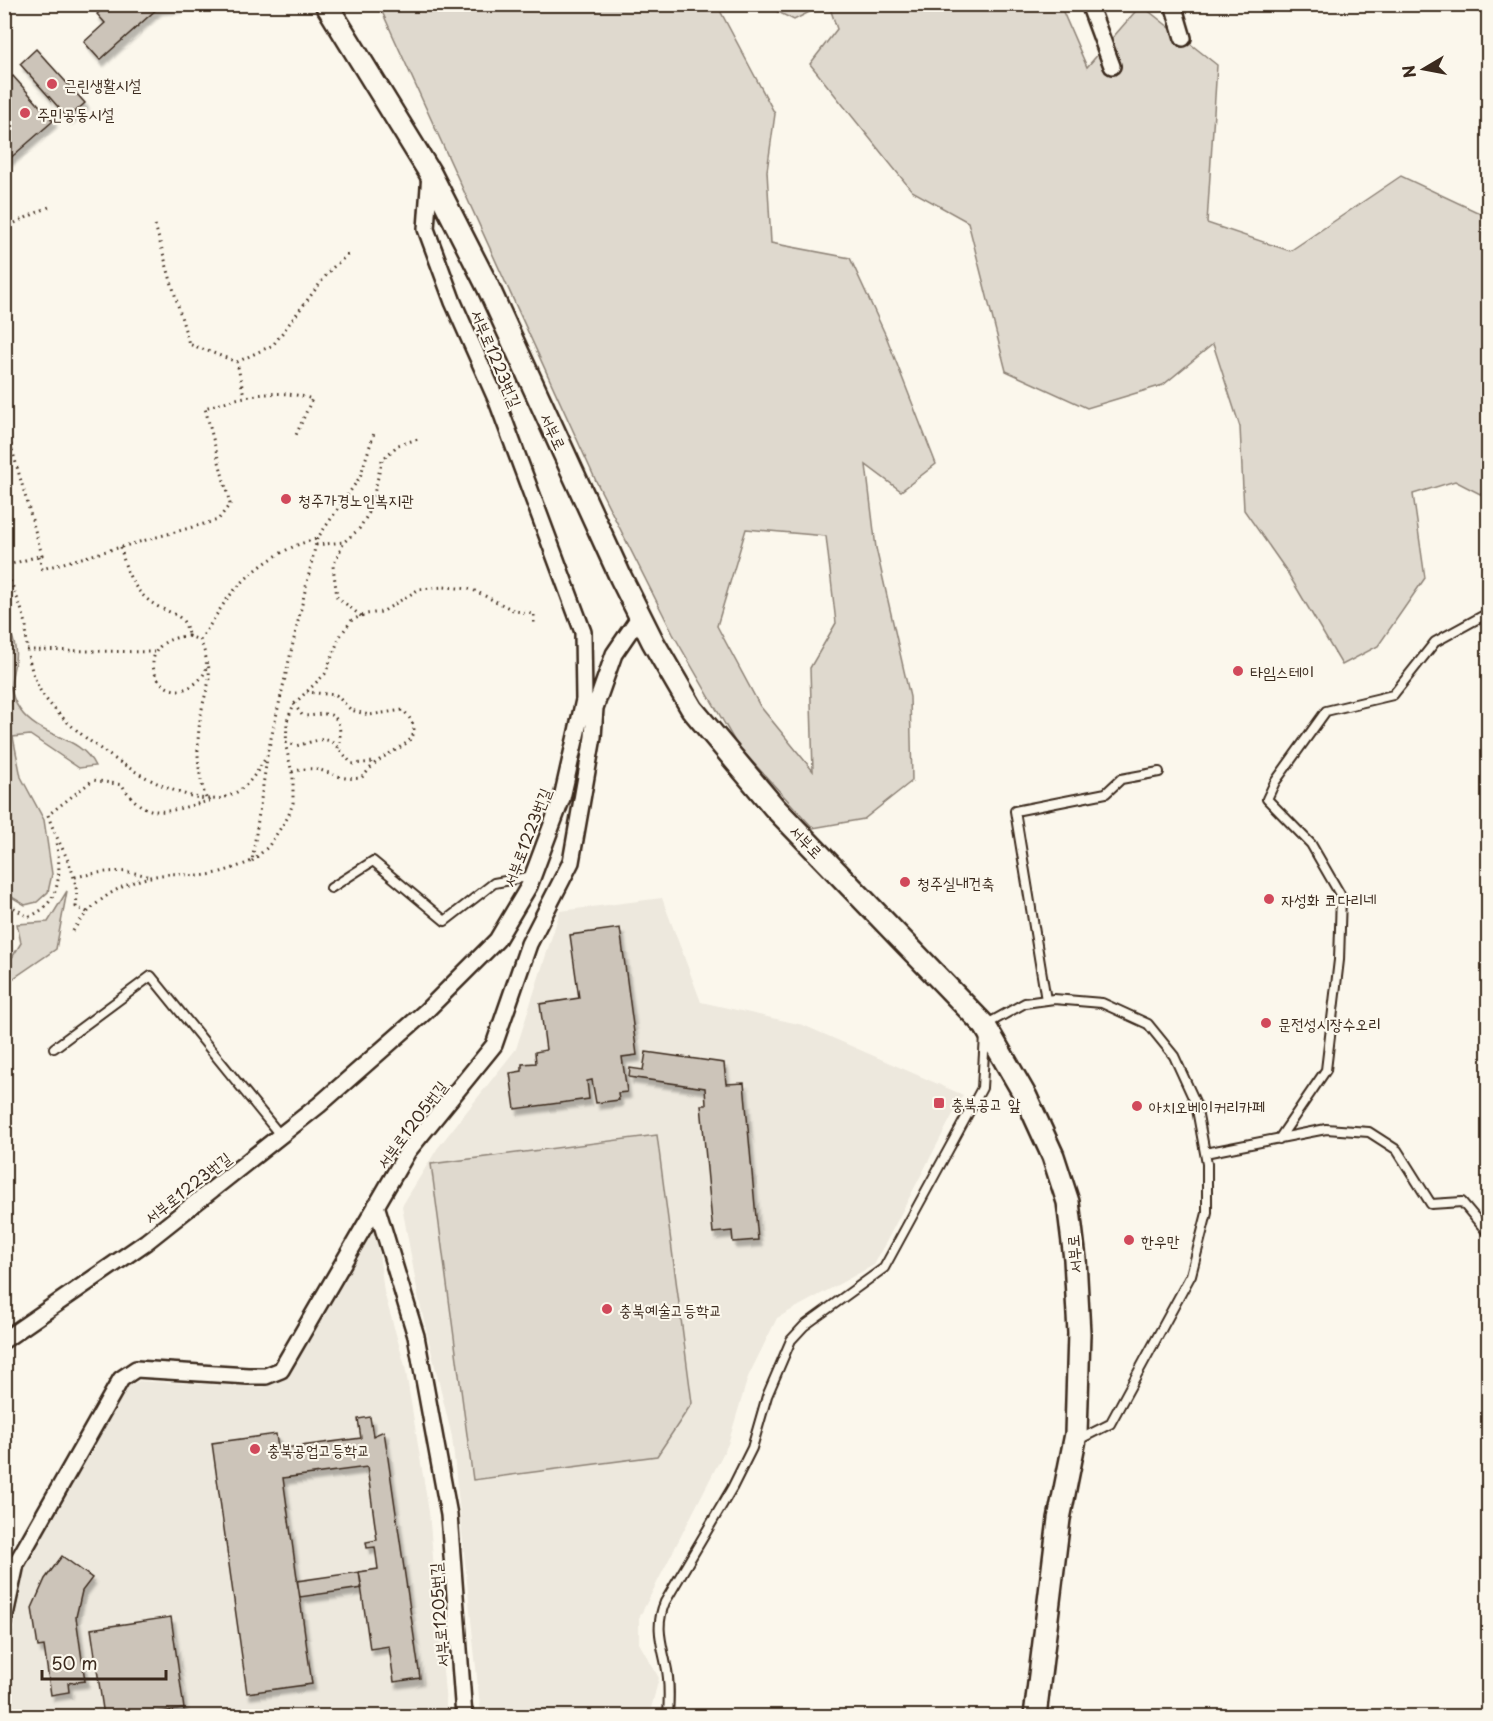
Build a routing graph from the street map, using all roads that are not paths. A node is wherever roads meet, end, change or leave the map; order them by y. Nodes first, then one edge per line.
1 (326, 4) edge
2 (1089, 4) edge
3 (1173, 4) edge
4 (1183, 38) dead end
5 (1112, 66) dead end
6 (430, 173) junction
7 (1488, 613) edge
8 (640, 616) junction
9 (1160, 772) dead end
10 (563, 793) junction
11 (582, 800) junction
12 (532, 876) junction
13 (331, 888) dead end
14 (1046, 1000) junction
15 (985, 1026) junction
16 (54, 1048) dead end
17 (280, 1135) junction
18 (1279, 1138) junction
19 (1205, 1153) junction
20 (375, 1205) junction
21 (1488, 1233) edge
22 (4, 1341) edge
23 (1074, 1442) junction
24 (4, 1620) edge
25 (464, 1716) edge
26 (668, 1716) edge
27 (1035, 1716) edge

1 - 6 main road, 서부로
2 - 5 street
3 - 4 street
6 - 8 main road, 서부로
6 - 10 street, 서부로1223번길
7 - 18 lane
8 - 11 street, 서부로1205번길
8 - 15 main road, 서부로
9 - 14 lane
10 - 11 street
10 - 12 street, 서부로1223번길
11 - 20 street, 서부로1205번길
12 - 13 lane
12 - 17 street, 서부로1223번길
14 - 15 lane
14 - 19 lane
15 - 23 main road, 서부로
15 - 26 lane
16 - 17 lane
17 - 22 street, 서부로1223번길
18 - 19 lane
18 - 21 lane
19 - 23 lane
20 - 24 street
20 - 25 street, 서부로1205번길
23 - 27 main road, 서부로

